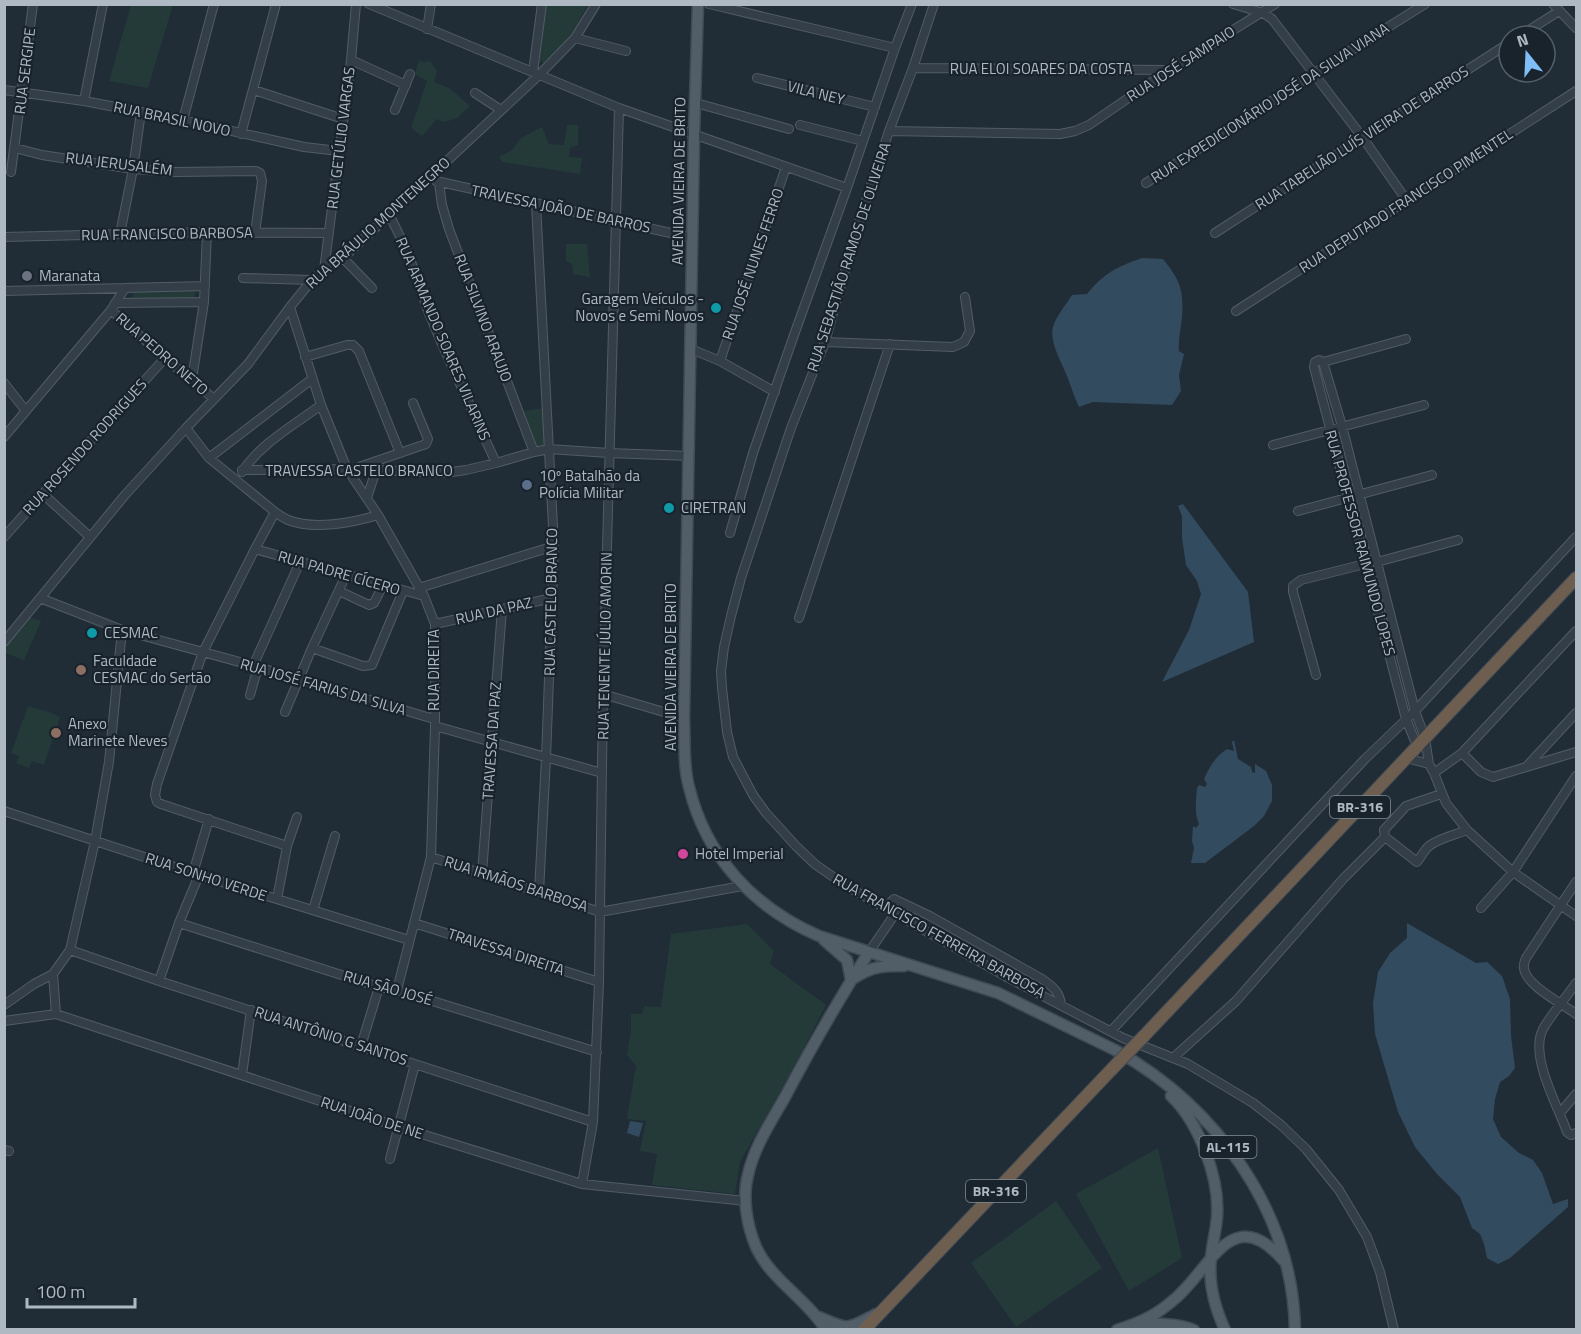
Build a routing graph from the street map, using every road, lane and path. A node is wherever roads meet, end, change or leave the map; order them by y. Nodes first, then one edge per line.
1 (33, 4) edge
2 (103, 4) edge
3 (214, 4) edge
4 (276, 4) edge
5 (356, 4) edge
6 (369, 4) edge
7 (431, 4) edge
8 (542, 4) edge
9 (596, 4) edge
10 (698, 4) edge
11 (709, 4) edge
12 (912, 4) edge
13 (934, 4) edge
14 (1233, 4) edge
15 (1275, 4) edge
16 (1425, 4) edge
17 (1556, 8) edge
18 (1263, 12) junction
19 (1535, 24) edge
20 (1576, 28) edge
21 (427, 29) junction
22 (575, 38) junction
23 (895, 48) junction
24 (626, 51) dead end
25 (1497, 51) edge
26 (351, 60) junction
27 (913, 68) junction
28 (1169, 70) junction
29 (410, 74) dead end
30 (536, 74) junction
31 (1313, 74) junction
32 (758, 78) dead end
33 (406, 85) junction
34 (4, 90) edge
35 (254, 90) junction
36 (1576, 90) edge
37 (22, 92) junction
38 (475, 93) dead end
39 (84, 101) junction
40 (696, 103) junction
41 (875, 107) junction
42 (619, 108) junction
43 (395, 110) dead end
44 (501, 110) junction
45 (141, 112) junction
46 (343, 118) junction
47 (183, 120) junction
48 (800, 125) dead end
49 (789, 129) dead end
50 (889, 131) junction
51 (241, 134) junction
52 (694, 135) junction
53 (1363, 138) junction
54 (863, 141) junction
55 (15, 148) junction
56 (339, 152) junction
57 (786, 167) junction
58 (133, 169) junction
59 (11, 172) dead end
60 (429, 177) junction
61 (439, 183) junction
62 (1146, 183) dead end
63 (847, 188) junction
64 (1407, 201) junction
65 (536, 204) junction
66 (389, 214) junction
67 (615, 222) junction
68 (207, 232) junction
69 (255, 233) junction
70 (329, 233) junction
71 (1215, 233) dead end
72 (120, 234) junction
73 (4, 237) edge
74 (693, 238) junction
75 (343, 258) junction
76 (324, 270) junction
77 (243, 278) dead end
78 (312, 280) junction
79 (205, 286) junction
80 (125, 288) junction
81 (372, 288) dead end
82 (4, 291) edge
83 (965, 297) dead end
84 (204, 302) junction
85 (113, 306) junction
86 (290, 307) junction
87 (1236, 311) dead end
88 (1406, 339) dead end
89 (825, 342) junction
90 (890, 344) junction
91 (691, 349) junction
92 (305, 357) junction
93 (165, 358) junction
94 (720, 361) junction
95 (1323, 362) junction
96 (192, 379) junction
97 (312, 379) junction
98 (4, 383) edge
99 (775, 392) junction
100 (214, 399) junction
101 (413, 403) dead end
102 (321, 405) junction
103 (1424, 405) dead end
104 (26, 411) junction
105 (1342, 426) junction
106 (186, 428) junction
107 (1330, 429) junction
108 (4, 438) edge
109 (1273, 444) dead end
110 (549, 450) junction
111 (534, 452) junction
112 (400, 453) junction
113 (609, 453) junction
114 (690, 456) junction
115 (209, 458) junction
116 (496, 463) junction
117 (352, 469) junction
118 (242, 470) junction
119 (376, 470) junction
120 (1432, 475) dead end
121 (238, 481) junction
122 (43, 494) junction
123 (1359, 495) junction
124 (367, 498) junction
125 (1348, 498) junction
126 (1298, 511) dead end
127 (276, 512) junction
128 (378, 515) junction
129 (730, 534) dead end
130 (4, 537) edge
131 (90, 537) junction
132 (1576, 537) edge
133 (1458, 540) dead end
134 (554, 546) junction
135 (255, 549) junction
136 (300, 562) junction
137 (1377, 562) junction
138 (1365, 564) junction
139 (346, 575) junction
140 (1576, 578) edge
141 (382, 585) junction
142 (419, 588) junction
143 (339, 591) junction
144 (403, 591) junction
145 (424, 596) junction
146 (40, 598) junction
147 (552, 598) junction
148 (502, 609) junction
149 (799, 618) dead end
150 (435, 624) junction
151 (122, 630) junction
152 (1576, 631) edge
153 (4, 642) edge
154 (724, 647) joint
155 (312, 648) junction
156 (203, 652) junction
157 (255, 666) junction
158 (1316, 675) dead end
159 (299, 680) junction
160 (250, 694) dead end
161 (603, 694) junction
162 (1415, 711) junction
163 (285, 712) dead end
164 (1576, 713) edge
165 (684, 718) junction
166 (1406, 719) junction
167 (435, 723) junction
168 (491, 742) junction
169 (1421, 742) junction
170 (1576, 752) edge
171 (1462, 753) junction
172 (546, 758) junction
173 (1406, 758) junction
174 (1429, 764) junction
175 (1528, 765) junction
176 (602, 773) junction
177 (1434, 773) junction
178 (1576, 776) edge
179 (1441, 794) junction
180 (4, 811) edge
181 (297, 817) dead end
182 (209, 819) junction
183 (1467, 830) junction
184 (335, 836) dead end
185 (1385, 837) junction
186 (95, 841) junction
187 (287, 846) junction
188 (431, 857) junction
189 (1513, 872) junction
190 (482, 873) junction
191 (196, 874) junction
192 (1576, 882) edge
193 (742, 886) junction
194 (539, 892) junction
195 (277, 899) junction
196 (1561, 905) junction
197 (885, 908) junction
198 (1481, 908) dead end
199 (313, 910) junction
200 (600, 912) junction
201 (895, 914) junction
202 (1576, 916) edge
203 (179, 923) junction
204 (414, 923) junction
205 (819, 936) junction
206 (409, 940) junction
207 (70, 950) junction
208 (869, 952) junction
209 (918, 966) junction
210 (53, 974) junction
211 (851, 980) junction
212 (159, 981) junction
213 (599, 982) junction
214 (1576, 983) edge
215 (379, 987) junction
216 (397, 990) junction
217 (1562, 1003) junction
218 (4, 1005) edge
219 (1061, 1005) junction
220 (251, 1010) junction
221 (56, 1014) junction
222 (1576, 1014) edge
223 (4, 1021) edge
224 (1111, 1031) junction
225 (361, 1046) junction
226 (597, 1052) junction
227 (1173, 1058) junction
228 (1131, 1059) junction
229 (415, 1064) junction
230 (242, 1075) junction
231 (1576, 1094) edge
232 (1560, 1113) junction
233 (593, 1122) junction
234 (399, 1127) junction
235 (1574, 1134) edge
236 (390, 1159) dead end
237 (582, 1184) junction
238 (746, 1202) junction
239 (1211, 1258) junction
240 (1287, 1264) junction
241 (881, 1312) junction
242 (1294, 1312) junction
243 (816, 1315) junction
244 (1139, 1323) junction
245 (826, 1329) edge
246 (864, 1329) edge
247 (1117, 1329) edge
248 (1194, 1329) edge
249 (1225, 1329) edge
250 (1287, 1329) edge
251 (1295, 1329) edge
252 (1394, 1329) edge

1 - 37 street, RUA SERGIPE
2 - 39 street
3 - 47 street
4 - 35 street
5 - 26 street, RUA GETÚLIO VARGAS
6 - 21 street
7 - 21 street
8 - 30 street
9 - 22 street, RUA BRÁULIO MONTENEGRO
10 - 40 main road, AVENIDA VIEIRA DE BRITO
11 - 23 street
12 - 23 street, RUA SEBASTIÃO RAMOS DE OLIVEIRA
13 - 27 street, RUA SEBASTIÃO RAMOS DE OLIVEIRA
14 - 18 street
15 - 18 street, RUA JOSÉ SAMPAIO
16 - 31 street, RUA EXPEDICIONÁRIO JOSÉ DA SILVA VIANA
17 - 19 street
17 - 20 street
18 - 28 street, RUA JOSÉ SAMPAIO
18 - 31 street
21 - 30 street
22 - 24 street
22 - 30 street, RUA BRÁULIO MONTENEGRO
23 - 41 street, RUA SEBASTIÃO RAMOS DE OLIVEIRA
25 - 53 street, RUA TABELIÃO LUÍS VIEIRA DE BARROS
26 - 33 street
26 - 46 street, RUA GETÚLIO VARGAS
27 - 28 street, RUA ELOI SOARES DA COSTA
27 - 50 street, RUA SEBASTIÃO RAMOS DE OLIVEIRA
28 - 50 street, RUA JOSÉ SAMPAIO
29 - 33 street
30 - 42 street
30 - 44 street, RUA BRÁULIO MONTENEGRO
31 - 53 street
31 - 62 street, RUA EXPEDICIONÁRIO JOSÉ DA SILVA VIANA
32 - 41 street, VILA NEY
33 - 43 street
34 - 37 street, RUA BRASIL NOVO
35 - 46 street
35 - 51 street
36 - 64 street, RUA DEPUTADO FRANCISCO PIMENTEL
37 - 39 street, RUA BRASIL NOVO
37 - 55 street, RUA SERGIPE
38 - 44 street
39 - 45 street, RUA BRASIL NOVO
40 - 49 street
40 - 52 main road, AVENIDA VIEIRA DE BRITO
41 - 54 street, RUA SEBASTIÃO RAMOS DE OLIVEIRA
42 - 52 street
42 - 67 street, RUA TENENTE JÚLIO AMORIN
44 - 60 street, RUA BRÁULIO MONTENEGRO
45 - 47 street, RUA BRASIL NOVO
45 - 58 street
46 - 56 street, RUA GETÚLIO VARGAS
47 - 51 street, RUA BRASIL NOVO
48 - 54 street
50 - 89 street, RUA SEBASTIÃO RAMOS DE OLIVEIRA
51 - 56 street, RUA BRASIL NOVO
52 - 57 street
52 - 74 main road, AVENIDA VIEIRA DE BRITO
53 - 64 street
53 - 71 street, RUA TABELIÃO LUÍS VIEIRA DE BARROS
54 - 63 street, RUA SEBASTIÃO RAMOS DE OLIVEIRA
55 - 58 street, RUA JERUSALÉM
55 - 59 street, RUA SERGIPE
56 - 70 street, RUA GETÚLIO VARGAS
57 - 63 street
57 - 94 street, RUA JOSÉ NUNES FERRO
58 - 69 street, RUA JERUSALÉM
58 - 72 street
60 - 61 street, TRAVESSA JOÃO DE BARROS
60 - 66 street, RUA BRÁULIO MONTENEGRO
61 - 65 street, TRAVESSA JOÃO DE BARROS
61 - 111 street, RUA SILVINO ARAUJO
63 - 99 street, RUA SEBASTIÃO RAMOS DE OLIVEIRA
64 - 87 street, RUA DEPUTADO FRANCISCO PIMENTEL
65 - 67 street, TRAVESSA JOÃO DE BARROS
65 - 110 street, RUA CASTELO BRANCO
66 - 75 street, RUA BRÁULIO MONTENEGRO
66 - 116 street, RUA ARMANDO SOARES VILARINS
67 - 74 street, TRAVESSA JOÃO DE BARROS
67 - 113 street, RUA TENENTE JÚLIO AMORIN
68 - 69 street, RUA FRANCISCO BARBOSA
68 - 72 street, RUA FRANCISCO BARBOSA
68 - 79 street
69 - 70 street, RUA FRANCISCO BARBOSA
70 - 76 street, RUA GETÚLIO VARGAS
72 - 73 street, RUA FRANCISCO BARBOSA
74 - 91 main road, AVENIDA VIEIRA DE BRITO
75 - 76 street, RUA BRÁULIO MONTENEGRO
75 - 81 street
76 - 78 street, RUA BRÁULIO MONTENEGRO
77 - 78 street
78 - 86 street, RUA BRÁULIO MONTENEGRO
79 - 80 street
79 - 84 street
80 - 82 street
80 - 85 street
83 - 90 street
84 - 85 street
84 - 96 street
85 - 93 street, RUA PEDRO NETO
85 - 104 street
86 - 92 street, RUA DIREITA
86 - 100 street, RUA BRÁULIO MONTENEGRO
88 - 95 street
89 - 90 street
89 - 154 street, RUA SEBASTIÃO RAMOS DE OLIVEIRA
90 - 149 street
91 - 94 street
91 - 114 main road, AVENIDA VIEIRA DE BRITO
92 - 97 street, RUA DIREITA
92 - 112 street
93 - 96 street, RUA PEDRO NETO
93 - 122 street, RUA ROSENDO RODRIGUES
94 - 99 street
95 - 105 street, RUA PROFESSOR RAIMUNDO LOPES
95 - 107 street, RUA PROFESSOR RAIMUNDO LOPES
96 - 100 street, RUA PEDRO NETO
97 - 102 street, RUA DIREITA
97 - 115 street
98 - 104 street
99 - 129 street, RUA SEBASTIÃO RAMOS DE OLIVEIRA
100 - 106 street, RUA BRÁULIO MONTENEGRO
101 - 112 street
102 - 117 street, RUA DIREITA
102 - 118 street
103 - 105 street
104 - 108 street
105 - 107 street
105 - 123 street, RUA PROFESSOR RAIMUNDO LOPES
106 - 115 street
106 - 131 street, RUA BRÁULIO MONTENEGRO
107 - 109 street
107 - 125 street, RUA PROFESSOR RAIMUNDO LOPES
110 - 111 street, TRAVESSA CASTELO BRANCO
110 - 113 street, TRAVESSA CASTELO BRANCO
110 - 134 street, RUA CASTELO BRANCO
111 - 116 street, TRAVESSA CASTELO BRANCO
112 - 117 street
113 - 114 street, TRAVESSA CASTELO BRANCO
113 - 161 street, RUA TENENTE JÚLIO AMORIN
114 - 165 main road, AVENIDA VIEIRA DE BRITO
115 - 121 street
116 - 119 street, TRAVESSA CASTELO BRANCO
117 - 118 street, TRAVESSA CASTELO BRANCO
117 - 119 street, TRAVESSA CASTELO BRANCO
117 - 124 street, RUA DIREITA
118 - 121 street
119 - 124 street
120 - 123 street
121 - 127 street
122 - 130 street, RUA ROSENDO RODRIGUES
122 - 131 street
123 - 125 street
123 - 137 street, RUA PROFESSOR RAIMUNDO LOPES
124 - 128 street, RUA DIREITA
125 - 126 street
125 - 138 street, RUA PROFESSOR RAIMUNDO LOPES
127 - 128 street
127 - 135 street
128 - 142 street, RUA DIREITA
131 - 146 street, RUA BRÁULIO MONTENEGRO
132 - 162 street
133 - 137 street
134 - 142 street, RUA PADRE CÍCERO
134 - 147 street, RUA CASTELO BRANCO
135 - 136 street, RUA PADRE CÍCERO
135 - 156 street
136 - 139 street, RUA PADRE CÍCERO
136 - 157 street
137 - 162 street, RUA PROFESSOR RAIMUNDO LOPES
138 - 158 street
138 - 166 street, RUA PROFESSOR RAIMUNDO LOPES
139 - 141 street, RUA PADRE CÍCERO
139 - 143 street
140 - 169 highway, BR-316
141 - 143 street
141 - 144 street, RUA PADRE CÍCERO
142 - 145 street, RUA DIREITA
143 - 155 street
144 - 145 street, RUA PADRE CÍCERO
144 - 155 street
145 - 150 street, RUA DIREITA
146 - 151 street, RUA JOSÉ FARIAS DA SILVA
146 - 153 street, RUA BRÁULIO MONTENEGRO
147 - 148 street, RUA DA PAZ
147 - 172 street, RUA CASTELO BRANCO
148 - 150 street, RUA DA PAZ
148 - 168 street, TRAVESSA DA PAZ
150 - 167 street, RUA DIREITA
151 - 156 street, RUA JOSÉ FARIAS DA SILVA
151 - 186 street
152 - 171 street
154 - 197 street, RUA FRANCISCO FERREIRA BARBOSA
155 - 159 street
156 - 157 street, RUA JOSÉ FARIAS DA SILVA
156 - 182 street
157 - 159 street, RUA JOSÉ FARIAS DA SILVA
157 - 160 street
159 - 163 street
159 - 167 street, RUA JOSÉ FARIAS DA SILVA
161 - 165 street
161 - 176 street, RUA TENENTE JÚLIO AMORIN
162 - 166 street
162 - 169 street, RUA PROFESSOR RAIMUNDO LOPES
164 - 175 street
165 - 193 main road, AVENIDA VIEIRA DE BRITO
166 - 169 street, RUA PROFESSOR RAIMUNDO LOPES
166 - 224 street
167 - 168 street, RUA JOSÉ FARIAS DA SILVA
167 - 188 street, RUA DIREITA
168 - 172 street, RUA JOSÉ FARIAS DA SILVA
168 - 190 street, TRAVESSA DA PAZ
169 - 173 highway, BR-316
169 - 174 street
170 - 175 street
171 - 175 street
171 - 177 street
172 - 176 street, RUA JOSÉ FARIAS DA SILVA
172 - 194 street, RUA CASTELO BRANCO
173 - 174 street
173 - 241 highway, BR-316, bridge
174 - 177 street
176 - 200 street, RUA TENENTE JÚLIO AMORIN
177 - 179 street
178 - 189 street
179 - 183 street
179 - 185 street
180 - 186 street, RUA SONHO VERDE
181 - 187 street
182 - 187 street
182 - 191 street
183 - 185 street
183 - 189 street
184 - 199 street
185 - 227 street
186 - 191 street, RUA SONHO VERDE
186 - 207 street
187 - 195 street
188 - 190 street, RUA IRMÃOS BARBOSA
188 - 204 street, RUA DIREITA
189 - 196 street
189 - 198 street
190 - 194 street, RUA IRMÃOS BARBOSA
191 - 195 street, RUA SONHO VERDE
191 - 203 street
192 - 196 street
193 - 200 street, RUA IRMÃOS BARBOSA
193 - 205 main road, AVENIDA VIEIRA DE BRITO
194 - 200 street, RUA IRMÃOS BARBOSA
195 - 199 street, RUA SONHO VERDE
196 - 202 street
196 - 217 street
197 - 201 street, RUA FRANCISCO FERREIRA BARBOSA
197 - 219 street
199 - 206 street, RUA SONHO VERDE
200 - 213 street, RUA TENENTE JÚLIO AMORIN
201 - 208 street
201 - 219 street, RUA FRANCISCO FERREIRA BARBOSA
203 - 212 street
203 - 215 street, RUA SÃO JOSÉ
204 - 206 street, RUA DIREITA
204 - 213 street, TRAVESSA DIREITA
205 - 208 main road, AVENIDA VIEIRA DE BRITO
205 - 211 main road
206 - 216 street, RUA DIREITA
207 - 210 street
207 - 212 street, RUA ANTÔNIO G SANTOS
208 - 209 main road, AVENIDA VIEIRA DE BRITO
208 - 211 main road
209 - 211 main road
209 - 228 main road, AVENIDA VIEIRA DE BRITO
210 - 218 street
210 - 221 street
211 - 238 main road
212 - 220 street, RUA ANTÔNIO G SANTOS
213 - 226 street, RUA TENENTE JÚLIO AMORIN
214 - 217 street
215 - 216 street, RUA SÃO JOSÉ
215 - 225 street
216 - 226 street, RUA SÃO JOSÉ
217 - 222 street
217 - 232 street
219 - 224 street, RUA FRANCISCO FERREIRA BARBOSA
220 - 225 street, RUA ANTÔNIO G SANTOS
220 - 230 street
221 - 223 street, RUA JOÃO DE NE
221 - 230 street, RUA JOÃO DE NE
224 - 227 street, RUA FRANCISCO FERREIRA BARBOSA
225 - 229 street, RUA ANTÔNIO G SANTOS
226 - 233 street, RUA TENENTE JÚLIO AMORIN
227 - 252 street, RUA FRANCISCO FERREIRA BARBOSA
228 - 239 main road
228 - 240 main road, AL-115
229 - 233 street, RUA ANTÔNIO G SANTOS
229 - 234 street
230 - 234 street, RUA JOÃO DE NE
231 - 232 street
232 - 235 street
233 - 237 street, RUA TENENTE JÚLIO AMORIN
234 - 236 street
234 - 237 street, RUA JOÃO DE NE
237 - 238 street, RUA JOÃO DE NE
238 - 243 main road
239 - 240 main road
239 - 244 main road
239 - 249 main road
240 - 242 main road, AL-115
241 - 243 main road
241 - 246 highway, BR-316
242 - 250 main road
242 - 251 main road, AL-115
243 - 245 main road
244 - 247 main road
244 - 248 main road

